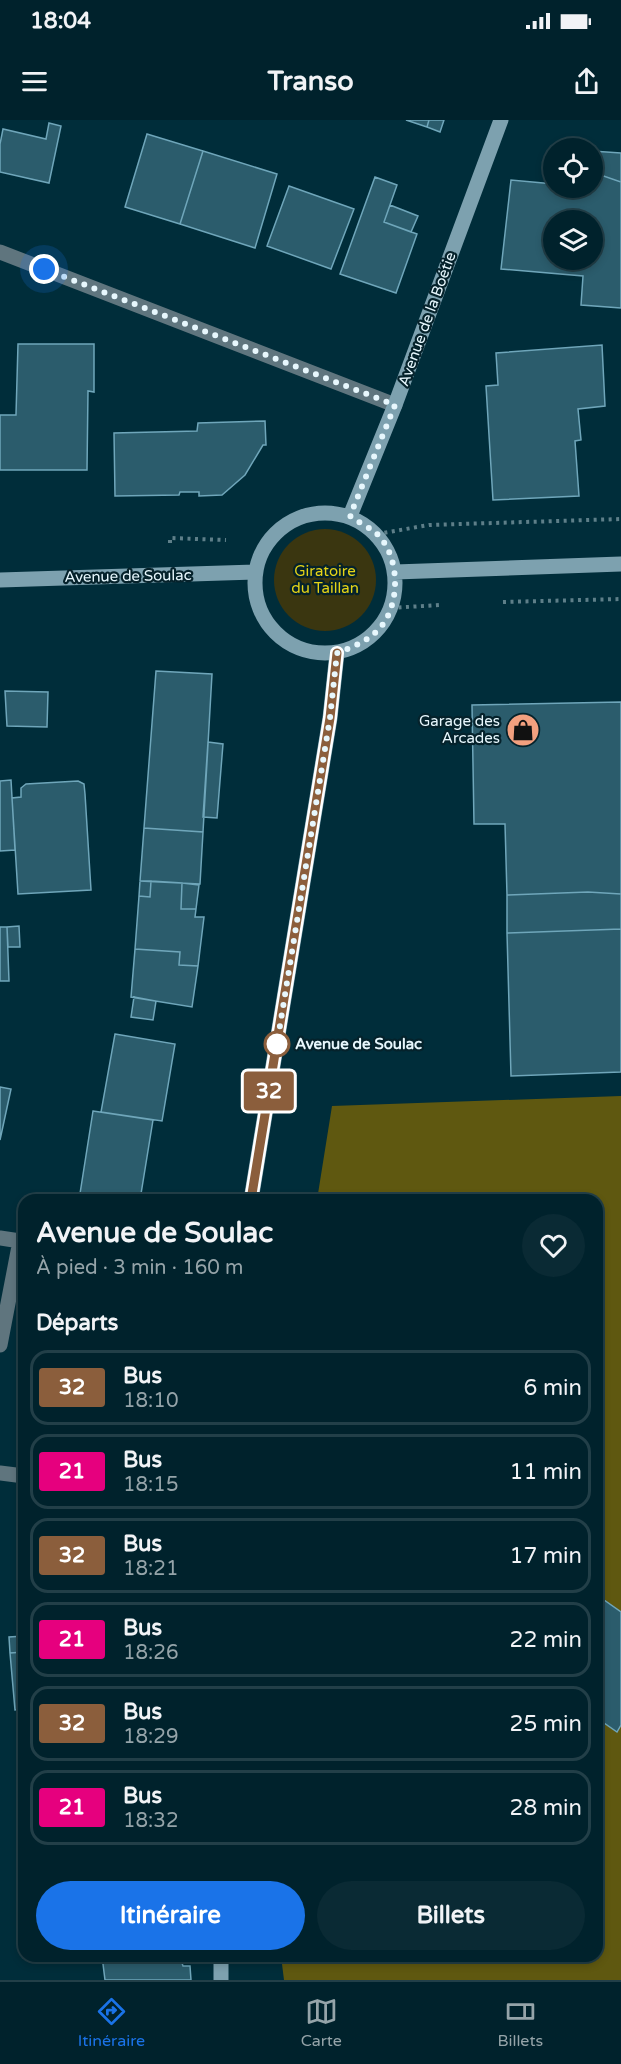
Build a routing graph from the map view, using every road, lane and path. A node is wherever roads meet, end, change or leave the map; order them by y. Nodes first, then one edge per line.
1 (501, 120) edge
2 (0, 252) edge
3 (395, 405) junction
4 (350, 516) junction
5 (621, 519) edge
6 (376, 534) junction
7 (621, 564) edge
8 (255, 572) junction
9 (395, 572) junction
10 (0, 580) edge
11 (621, 598) edge
12 (502, 602) dead end
13 (442, 604) dead end
14 (392, 608) junction
15 (337, 653) junction
16 (252, 1194) edge
17 (0, 1238) edge
18 (18, 1241) edge
19 (18, 1251) edge
20 (0, 1345) edge
21 (0, 1473) edge
22 (18, 1475) edge
23 (220, 1962) edge
24 (221, 1980) edge

1 - 3 main road, Avenue de la Boétie
2 - 3 street
3 - 4 main road, Avenue de la Boétie
4 - 6 main road
4 - 8 main road
5 - 6 path
6 - 9 main road
7 - 9 main road
8 - 10 main road, Avenue de Soulac
8 - 15 main road
9 - 14 main road
11 - 12 path
13 - 14 path
14 - 15 main road
15 - 16 main road
17 - 18 street
19 - 20 street
21 - 22 street
23 - 24 main road

